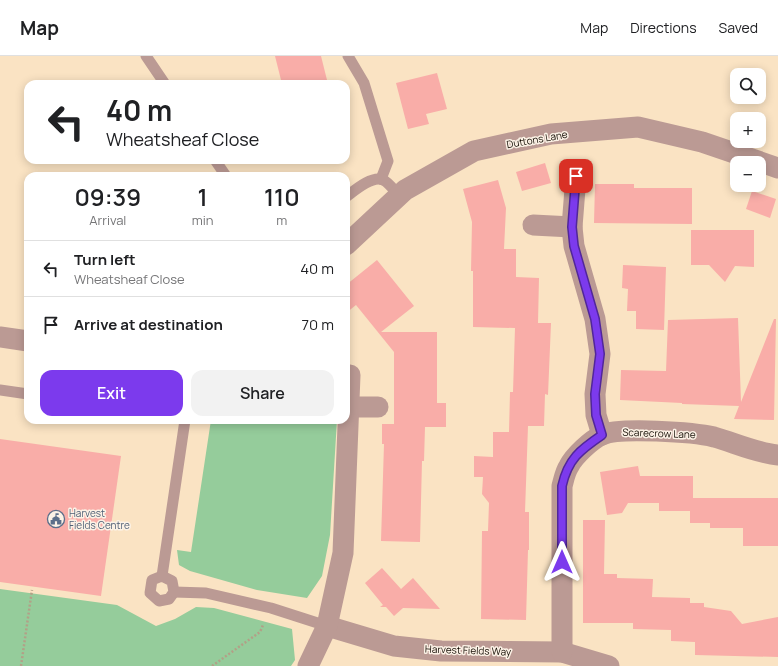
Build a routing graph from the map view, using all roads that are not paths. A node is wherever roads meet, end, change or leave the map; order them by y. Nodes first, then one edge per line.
1 (146, 56) edge
2 (348, 56) edge
3 (162, 80) edge
4 (778, 168) edge
5 (576, 176) dead end
6 (381, 179) junction
7 (350, 195) edge
8 (399, 196) junction
9 (533, 225) dead end
10 (572, 227) junction
11 (350, 241) edge
12 (0, 337) edge
13 (24, 340) edge
14 (350, 375) dead end
15 (0, 390) edge
16 (24, 393) edge
17 (350, 407) joint
18 (378, 407) dead end
19 (184, 424) edge
20 (349, 424) edge
21 (602, 435) junction
22 (778, 455) edge
23 (162, 576) junction
24 (174, 592) junction
25 (327, 626) junction
26 (562, 652) junction
27 (308, 666) edge
28 (610, 666) edge

1 - 3 lane
2 - 6 lane
4 - 8 street, Duttons Lane
5 - 10 street
6 - 7 lane
6 - 8 lane
8 - 11 street, Duttons Lane
9 - 10 street
10 - 21 street
12 - 13 street
14 - 17 street
15 - 16 lane
17 - 18 street
19 - 23 lane
20 - 25 street
21 - 22 street, Scarecrow Lane
21 - 26 street, Scarecrow Lane
23 - 24 lane
23 - 24 lane
24 - 25 lane
25 - 26 street, Harvest Fields Way
25 - 27 street
26 - 28 street, Harvest Fields Way

